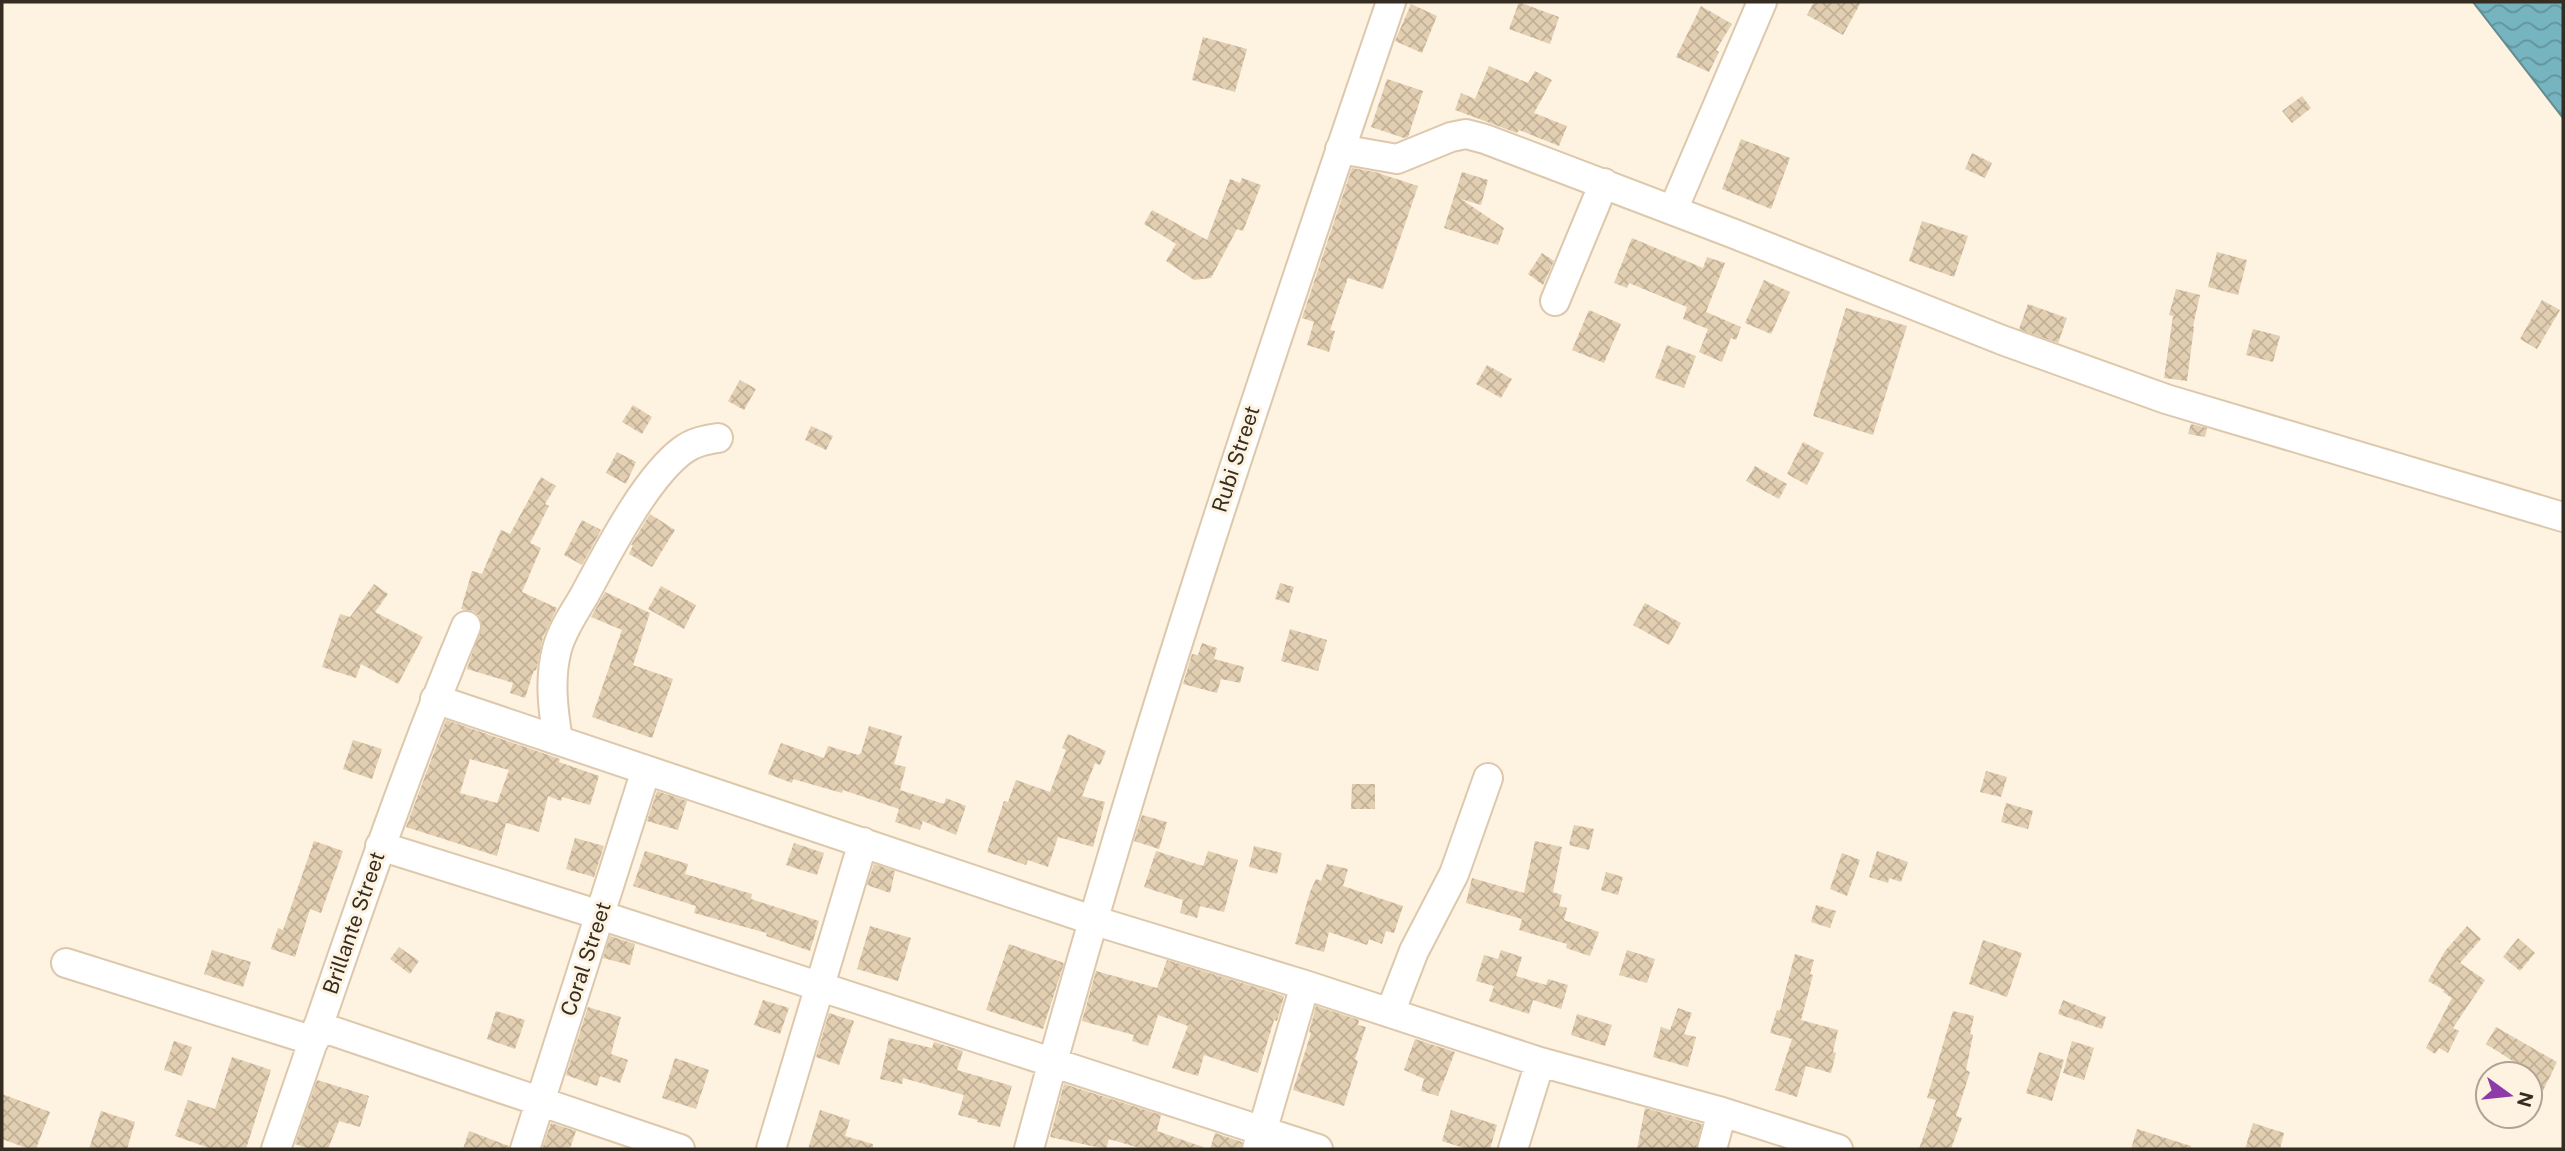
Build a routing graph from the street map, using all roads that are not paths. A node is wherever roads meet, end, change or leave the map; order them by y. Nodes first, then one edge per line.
1 (1391, 2) edge
2 (1762, 2) edge
3 (1340, 149) junction
4 (1604, 183) junction
5 (1673, 210) junction
6 (1555, 301) dead end
7 (718, 438) dead end
8 (2563, 517) edge
9 (466, 626) dead end
10 (435, 699) junction
11 (558, 740) junction
12 (646, 769) junction
13 (1488, 778) dead end
14 (863, 842) junction
15 (380, 846) junction
16 (600, 915) junction
17 (1092, 920) junction
18 (66, 963) dead end
19 (1305, 985) junction
20 (818, 988) junction
21 (1390, 1013) junction
22 (316, 1033) junction
23 (1052, 1062) junction
24 (1540, 1062) junction
25 (540, 1102) junction
26 (1722, 1112) junction
27 (1260, 1141) edge
28 (276, 1149) edge
29 (525, 1149) edge
30 (680, 1149) edge
31 (771, 1149) edge
32 (1029, 1149) edge
33 (1318, 1149) edge
34 (1513, 1149) edge
35 (1712, 1149) edge
36 (1838, 1149) edge

1 - 3 street, Rubi Street
2 - 5 street
3 - 4 street
3 - 17 street, Rubi Street
4 - 5 street
4 - 6 street
5 - 8 street
7 - 11 street
9 - 10 street, Brillante Street
10 - 11 street
10 - 15 street, Brillante Street
11 - 12 street
12 - 14 street
12 - 16 street, Coral Street
13 - 21 street
14 - 17 street
14 - 20 street
15 - 16 street
15 - 22 street, Brillante Street
16 - 20 street
16 - 25 street, Coral Street
17 - 19 street
17 - 23 street, Rubi Street
18 - 22 street
19 - 21 street
19 - 27 street
20 - 23 street
20 - 31 street
21 - 24 street
22 - 25 street
22 - 28 street, Brillante Street
23 - 27 street
23 - 32 street, Rubi Street
24 - 26 street
24 - 34 street
25 - 29 street, Coral Street
25 - 30 street
26 - 35 street
26 - 36 street
27 - 33 street

